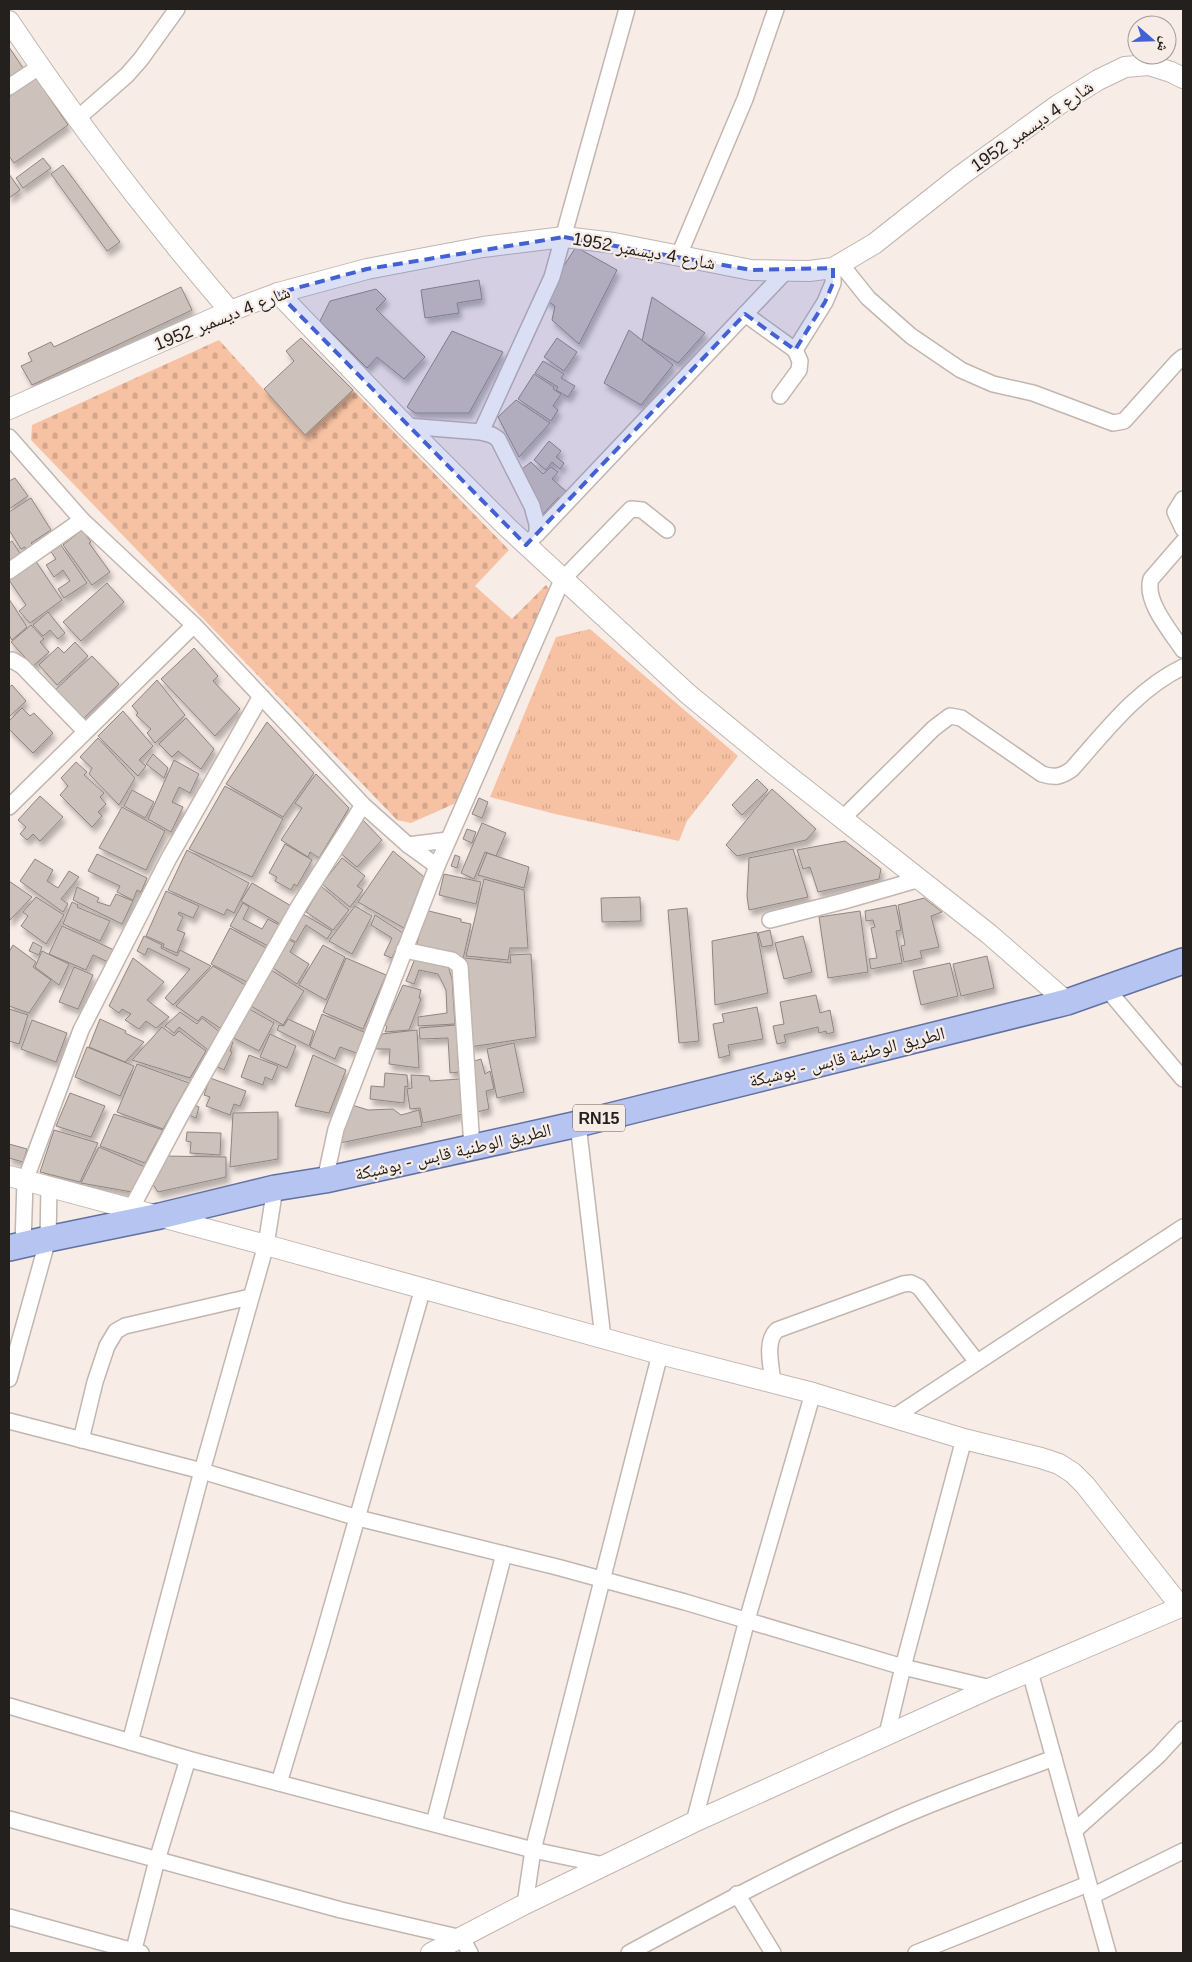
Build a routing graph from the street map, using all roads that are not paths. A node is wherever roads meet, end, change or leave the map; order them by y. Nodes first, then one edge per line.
1 (177, 9) edge
2 (627, 9) edge
3 (776, 9) edge
4 (9, 21) edge
5 (39, 67) junction
6 (1183, 78) edge
7 (9, 87) edge
8 (78, 118) junction
9 (564, 237) junction
10 (679, 255) junction
11 (837, 266) junction
12 (785, 272) junction
13 (278, 293) junction
14 (230, 311) junction
15 (745, 314) junction
16 (794, 350) junction
17 (1183, 357) edge
18 (780, 396) dead end
19 (9, 409) edge
20 (406, 426) junction
21 (481, 432) junction
22 (9, 437) edge
23 (1183, 499) edge
24 (82, 520) junction
25 (1183, 529) edge
26 (666, 530) dead end
27 (531, 540) junction
28 (1183, 542) edge
29 (9, 571) edge
30 (562, 580) junction
31 (194, 625) junction
32 (1183, 650) edge
33 (9, 661) edge
34 (1183, 667) edge
35 (261, 696) junction
36 (85, 731) junction
37 (363, 804) junction
38 (9, 807) edge
39 (843, 818) junction
40 (448, 840) junction
41 (408, 845) junction
42 (437, 866) junction
43 (920, 879) junction
44 (770, 920) dead end
45 (404, 950) junction
46 (1183, 961) edge
47 (1107, 989) junction
48 (1066, 1002) junction
49 (1183, 1079) edge
50 (578, 1124) junction
51 (472, 1148) junction
52 (17, 1178) edge
53 (325, 1180) junction
54 (49, 1187) junction
55 (275, 1188) junction
56 (131, 1209) junction
57 (160, 1216) junction
58 (1183, 1227) edge
59 (48, 1238) junction
60 (266, 1245) junction
61 (16, 1247) edge
62 (423, 1288) junction
63 (250, 1297) junction
64 (603, 1338) junction
65 (660, 1354) junction
66 (12, 1359) edge
67 (978, 1362) junction
68 (9, 1379) edge
69 (773, 1383) junction
70 (813, 1393) junction
71 (894, 1417) junction
72 (9, 1421) edge
73 (964, 1439) junction
74 (81, 1440) junction
75 (202, 1471) junction
76 (358, 1518) junction
77 (504, 1554) junction
78 (602, 1580) junction
79 (1182, 1607) edge
80 (747, 1620) junction
81 (903, 1667) junction
82 (1030, 1672) junction
83 (991, 1688) junction
84 (9, 1706) edge
85 (1183, 1729) edge
86 (887, 1734) junction
87 (130, 1742) junction
88 (1054, 1758) junction
89 (188, 1759) junction
90 (279, 1783) junction
91 (9, 1819) edge
92 (434, 1822) junction
93 (694, 1822) junction
94 (1074, 1831) junction
95 (533, 1850) junction
96 (1183, 1851) edge
97 (157, 1860) junction
98 (604, 1865) junction
99 (1090, 1890) junction
100 (737, 1894) junction
101 (525, 1904) junction
102 (9, 1917) edge
103 (466, 1946) edge
104 (136, 1952) edge
105 (431, 1953) edge
106 (629, 1953) edge
107 (774, 1953) edge
108 (916, 1953) edge
109 (1108, 1953) edge

1 - 8 street
2 - 9 street
3 - 10 street
4 - 5 street
5 - 7 street
5 - 8 street
6 - 11 street, شارع 4 ديسمبر 1952
8 - 14 street
9 - 10 street, شارع 4 ديسمبر 1952
9 - 13 street, شارع 4 ديسمبر 1952
9 - 21 street
10 - 12 street, شارع 4 ديسمبر 1952
11 - 12 street, شارع 4 ديسمبر 1952
11 - 16 street
11 - 17 street
12 - 15 street
13 - 14 street, شارع 4 ديسمبر 1952
13 - 20 street
14 - 19 street, شارع 4 ديسمبر 1952
15 - 16 street
15 - 27 street
16 - 18 street
20 - 21 street
20 - 27 street
21 - 27 street
22 - 24 street
23 - 25 street
24 - 29 street
24 - 31 street
26 - 30 street
27 - 30 street
28 - 32 street
30 - 39 street
30 - 40 street
31 - 35 street
31 - 36 street
33 - 36 street
34 - 39 street
35 - 37 street
35 - 52 street
36 - 38 street
37 - 41 street
37 - 56 street
39 - 43 street
40 - 41 street
40 - 42 street
41 - 42 street
42 - 45 street
43 - 44 street
43 - 48 street
45 - 51 street
45 - 53 street
46 - 47 main road, الطريق الوطنية قابس - بوشبكة / RN15
47 - 48 main road, الطريق الوطنية قابس - بوشبكة / RN15
47 - 49 street
48 - 50 main road, الطريق الوطنية قابس - بوشبكة / RN15
50 - 51 main road, الطريق الوطنية قابس - بوشبكة / RN15
50 - 64 street
51 - 53 main road, الطريق الوطنية قابس - بوشبكة / RN15
52 - 54 street
52 - 61 street
53 - 55 main road, الطريق الوطنية قابس - بوشبكة / RN15
54 - 56 street
54 - 59 street
55 - 57 main road, الطريق الوطنية قابس - بوشبكة / RN15
55 - 60 street
56 - 57 street
57 - 59 main road, الطريق الوطنية قابس - بوشبكة / RN15
57 - 60 street
58 - 67 street
59 - 61 main road, الطريق الوطنية قابس - بوشبكة / RN15
59 - 66 street
60 - 62 street
60 - 63 street
62 - 64 street
62 - 76 street
63 - 74 street
63 - 75 street
64 - 65 street
65 - 69 street
65 - 78 street
66 - 68 street
67 - 69 street
67 - 71 street
69 - 70 street
70 - 71 street
70 - 80 street
71 - 73 street
72 - 74 street
73 - 79 street
73 - 81 street
74 - 75 street
75 - 76 street
75 - 87 street
76 - 77 street
76 - 90 street
77 - 78 street
77 - 92 street
78 - 80 street
78 - 95 street
79 - 82 street
80 - 81 street
80 - 93 street
81 - 83 street
81 - 86 street
82 - 83 street
82 - 88 street
83 - 86 street
84 - 87 street
85 - 94 street
86 - 93 street
87 - 89 street
88 - 94 street
88 - 100 street
89 - 90 street
89 - 97 street
90 - 92 street
91 - 97 street
92 - 95 street
93 - 98 street
94 - 99 street
95 - 98 street
95 - 101 street
96 - 99 street
97 - 103 street
97 - 104 street
98 - 101 street
99 - 108 street
99 - 109 street
100 - 106 street
100 - 107 street
101 - 103 street
102 - 104 street
103 - 105 street

